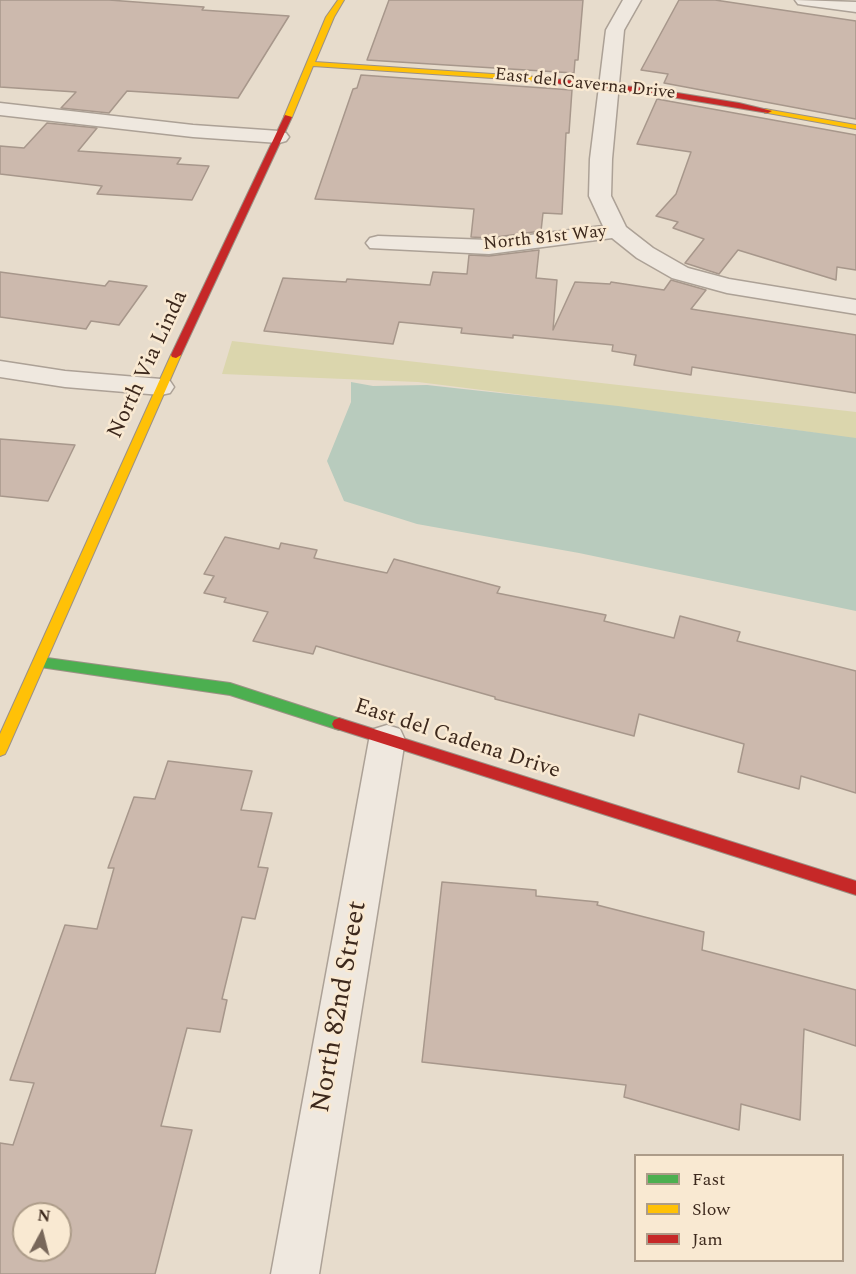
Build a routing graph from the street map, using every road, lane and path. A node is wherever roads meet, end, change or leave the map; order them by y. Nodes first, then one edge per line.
1 (340, 0) edge
2 (632, 0) edge
3 (810, 0) edge
4 (856, 7) edge
5 (310, 64) junction
6 (608, 84) junction
7 (0, 109) edge
8 (856, 127) edge
9 (279, 137) junction
10 (617, 231) junction
11 (378, 243) dead end
12 (856, 307) edge
13 (0, 369) edge
14 (161, 387) junction
15 (40, 662) junction
16 (387, 740) junction
17 (0, 750) edge
18 (856, 888) edge
19 (295, 1274) edge

1 - 5 street, North Via Linda
2 - 6 street, North 81st Way
3 - 4 street
5 - 6 street, East del Caverna Drive
5 - 9 street, North Via Linda
6 - 8 street, East del Caverna Drive
6 - 10 street, North 81st Way
7 - 9 street
9 - 14 street, North Via Linda
10 - 11 street, North 81st Way
10 - 12 street
13 - 14 street
14 - 15 street, North Via Linda
15 - 16 street, East del Cadena Drive
15 - 17 street, North Via Linda
16 - 18 street, East del Cadena Drive
16 - 19 street, North 82nd Street

